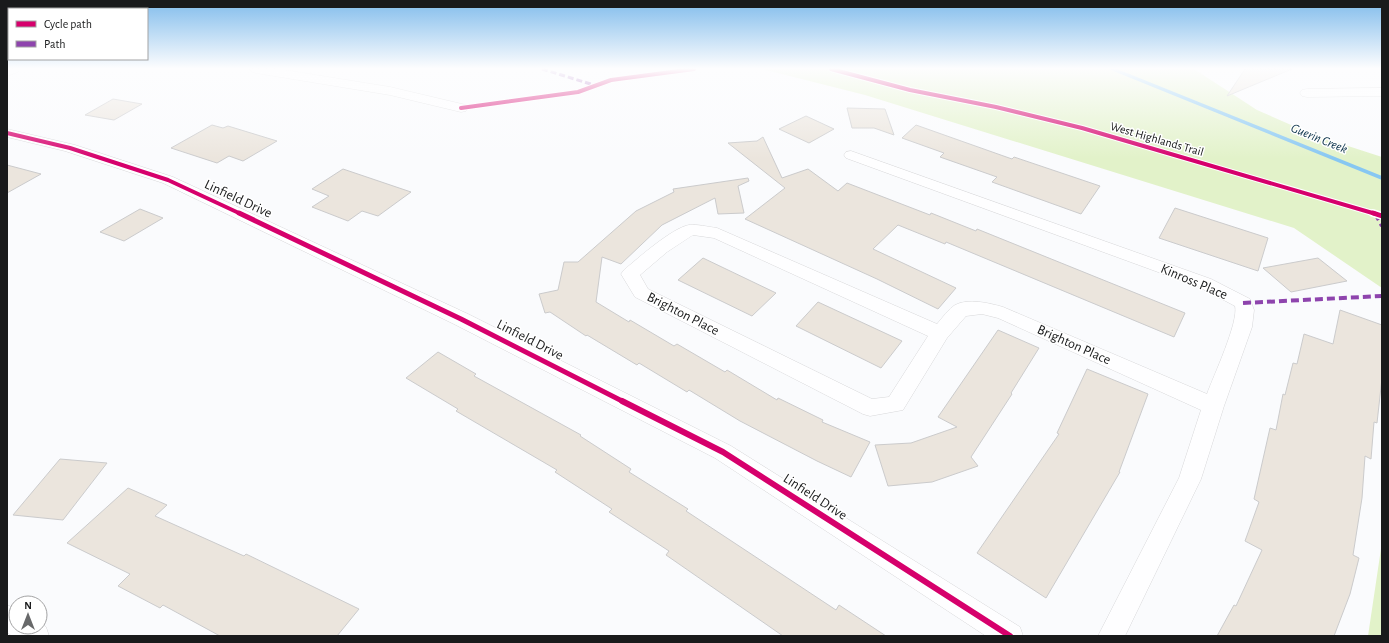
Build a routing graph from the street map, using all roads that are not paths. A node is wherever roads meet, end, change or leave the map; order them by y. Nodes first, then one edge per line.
1 (423, 99) edge
2 (461, 108) dead end
3 (7, 133) edge
4 (851, 155) dead end
5 (940, 333) junction
6 (1213, 406) junction
7 (1010, 636) edge
8 (1111, 636) edge

1 - 2 street
3 - 7 street, Linfield Drive
4 - 6 street, Kinross Place
5 - 5 street, Brighton Place
5 - 6 street, Brighton Place
6 - 8 street, Kinross Place

